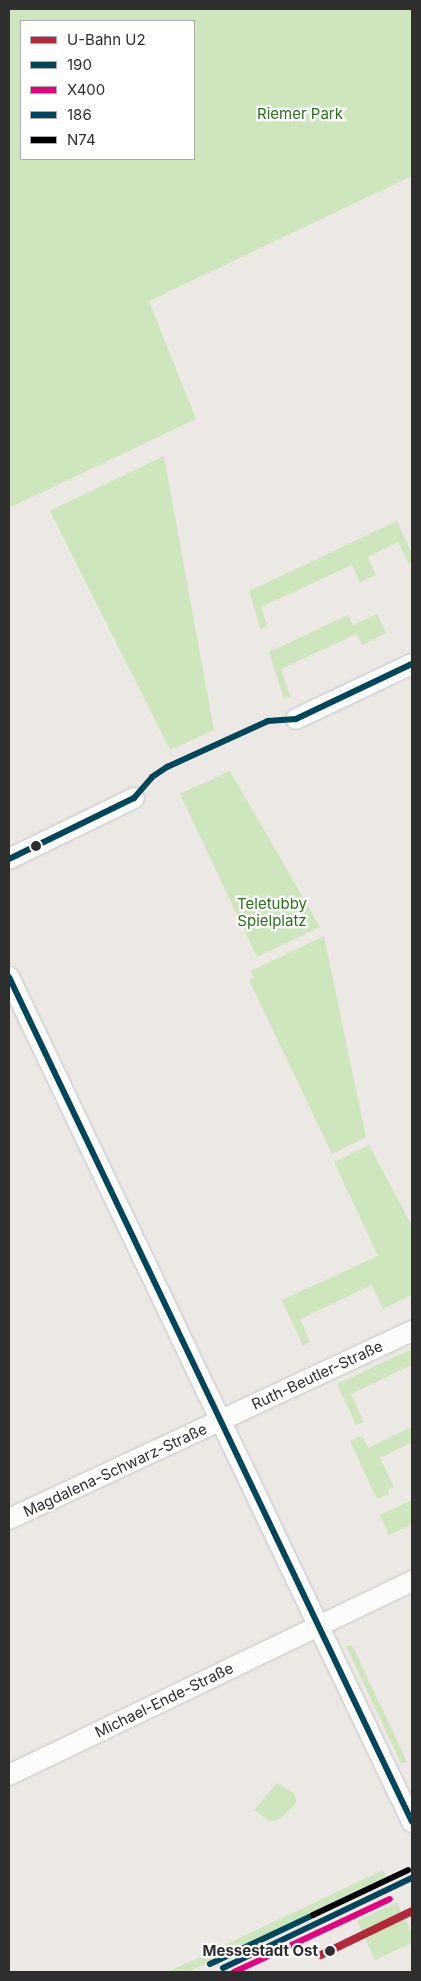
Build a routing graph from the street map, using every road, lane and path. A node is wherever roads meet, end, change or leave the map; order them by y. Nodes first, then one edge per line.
1 (412, 664) edge
2 (296, 719) dead end
3 (134, 798) dead end
4 (9, 859) edge
5 (9, 977) edge
6 (412, 1331) edge
7 (221, 1420) junction
8 (9, 1520) edge
9 (412, 1581) edge
10 (319, 1626) junction
11 (9, 1774) edge
12 (412, 1822) edge

1 - 2 street
3 - 4 street
5 - 7 street
6 - 7 street, Ruth-Beutler-Straße
7 - 8 street, Magdalena-Schwarz-Straße
7 - 10 street
9 - 10 street, Michael-Ende-Straße
10 - 11 street, Michael-Ende-Straße
10 - 12 street

